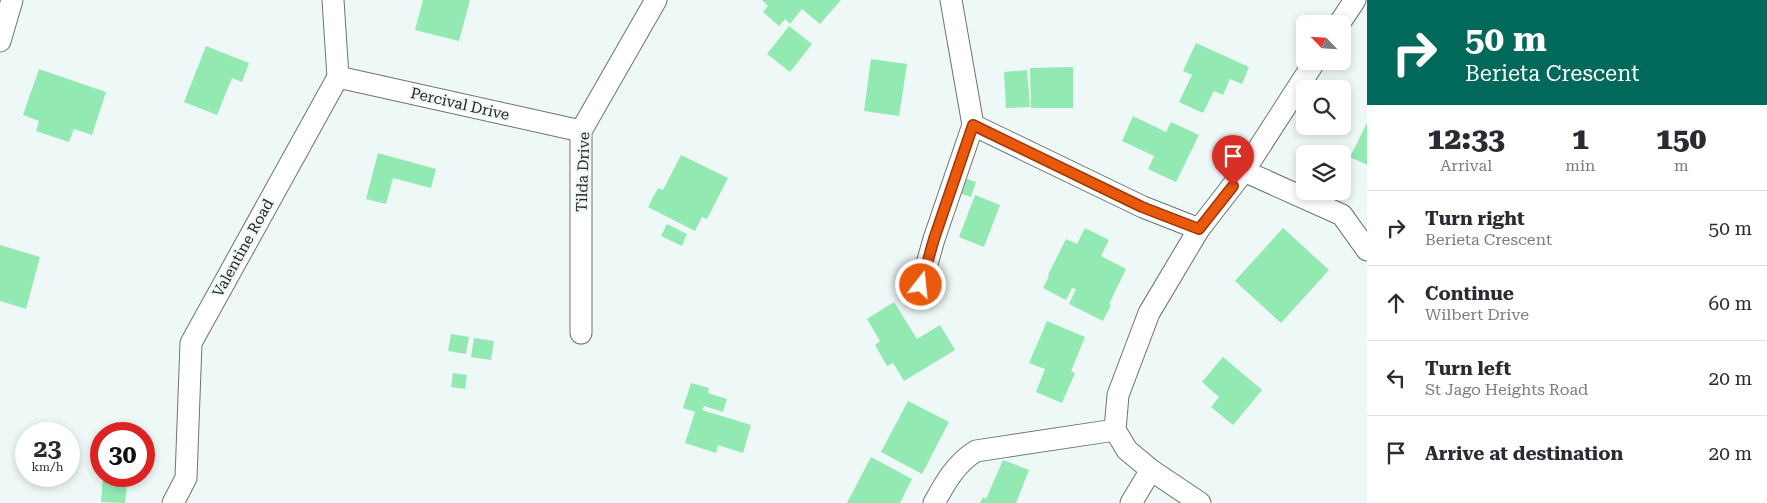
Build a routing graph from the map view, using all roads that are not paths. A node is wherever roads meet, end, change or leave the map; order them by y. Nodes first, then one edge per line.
1 (12, 0) edge
2 (334, 0) edge
3 (656, 0) edge
4 (950, 0) edge
5 (1355, 0) edge
6 (1346, 15) edge
7 (0, 41) edge
8 (1309, 70) edge
9 (338, 76) junction
10 (973, 125) junction
11 (582, 131) junction
12 (1244, 171) junction
13 (1199, 229) junction
14 (1367, 250) edge
15 (921, 285) dead end
16 (581, 332) dead end
17 (1115, 430) junction
18 (1151, 470) junction
19 (173, 503) edge
20 (934, 503) edge
21 (1131, 503) edge
22 (1200, 503) edge

1 - 7 street
2 - 9 street
3 - 11 street, Tilda Drive
4 - 10 street
5 - 6 street
8 - 12 street
9 - 11 street, Percival Drive
9 - 19 street, Valentine Road
10 - 13 street
10 - 15 street
11 - 16 street, Tilda Drive
12 - 13 street
12 - 14 street
13 - 17 street
17 - 18 street
17 - 20 street
18 - 21 street
18 - 22 street

